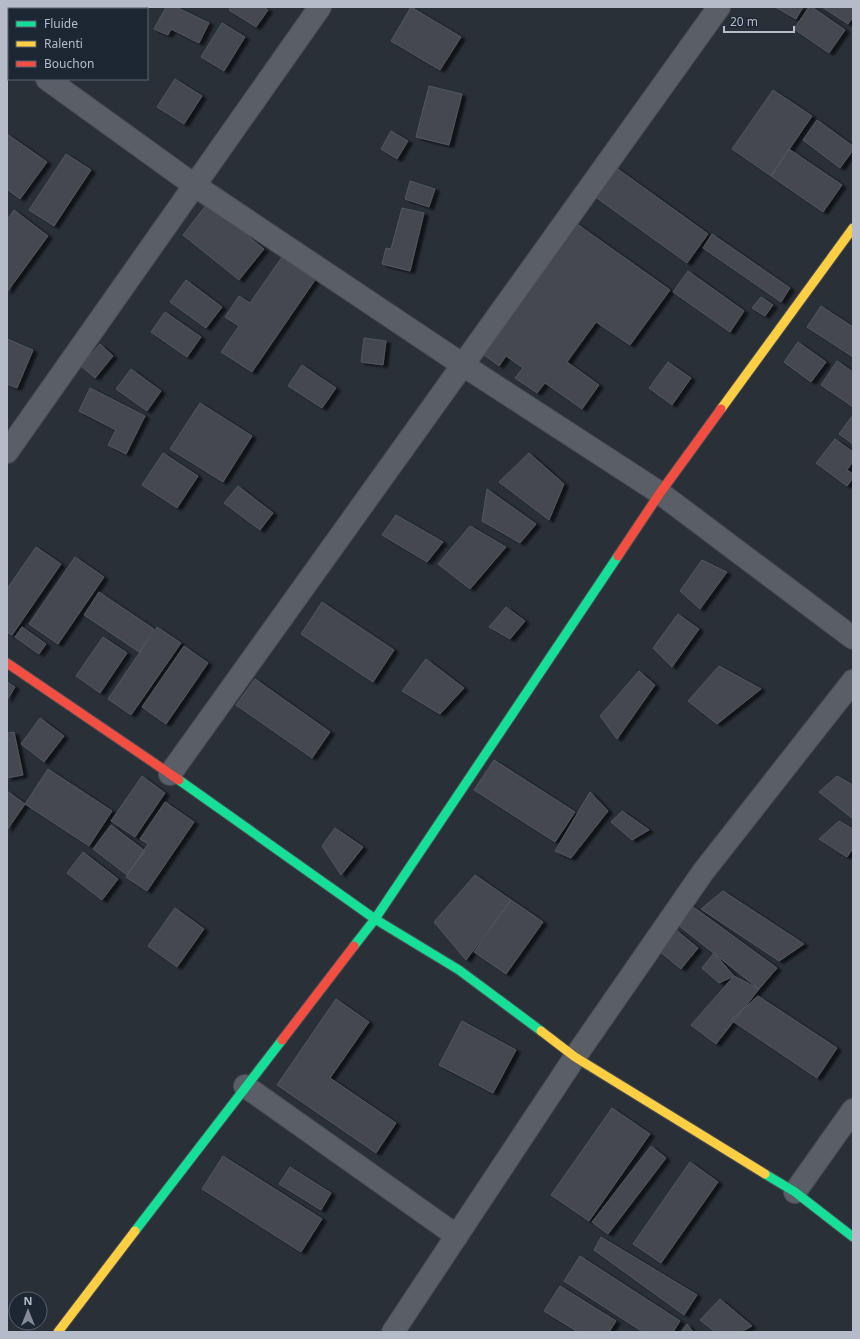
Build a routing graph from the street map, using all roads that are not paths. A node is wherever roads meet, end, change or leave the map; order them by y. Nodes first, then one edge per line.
1 (320, 7) edge
2 (718, 7) edge
3 (48, 80) edge
4 (194, 185) junction
5 (853, 228) edge
6 (463, 366) junction
7 (7, 452) edge
8 (660, 493) junction
9 (853, 638) edge
10 (7, 663) edge
11 (853, 681) edge
12 (170, 774) junction
13 (375, 919) junction
14 (575, 1057) junction
15 (245, 1086) junction
16 (853, 1110) edge
17 (795, 1192) junction
18 (457, 1236) junction
19 (853, 1237) edge
20 (58, 1332) edge
21 (393, 1332) edge

1 - 4 street
2 - 6 street
3 - 4 street
4 - 6 street
4 - 7 street
5 - 8 street
6 - 8 street
6 - 12 street
8 - 9 street
8 - 13 street
10 - 12 street
11 - 14 street
12 - 13 street
13 - 14 street
13 - 15 street
14 - 17 street
14 - 18 street
15 - 18 street
15 - 20 street
16 - 17 street
17 - 19 street
18 - 21 street

